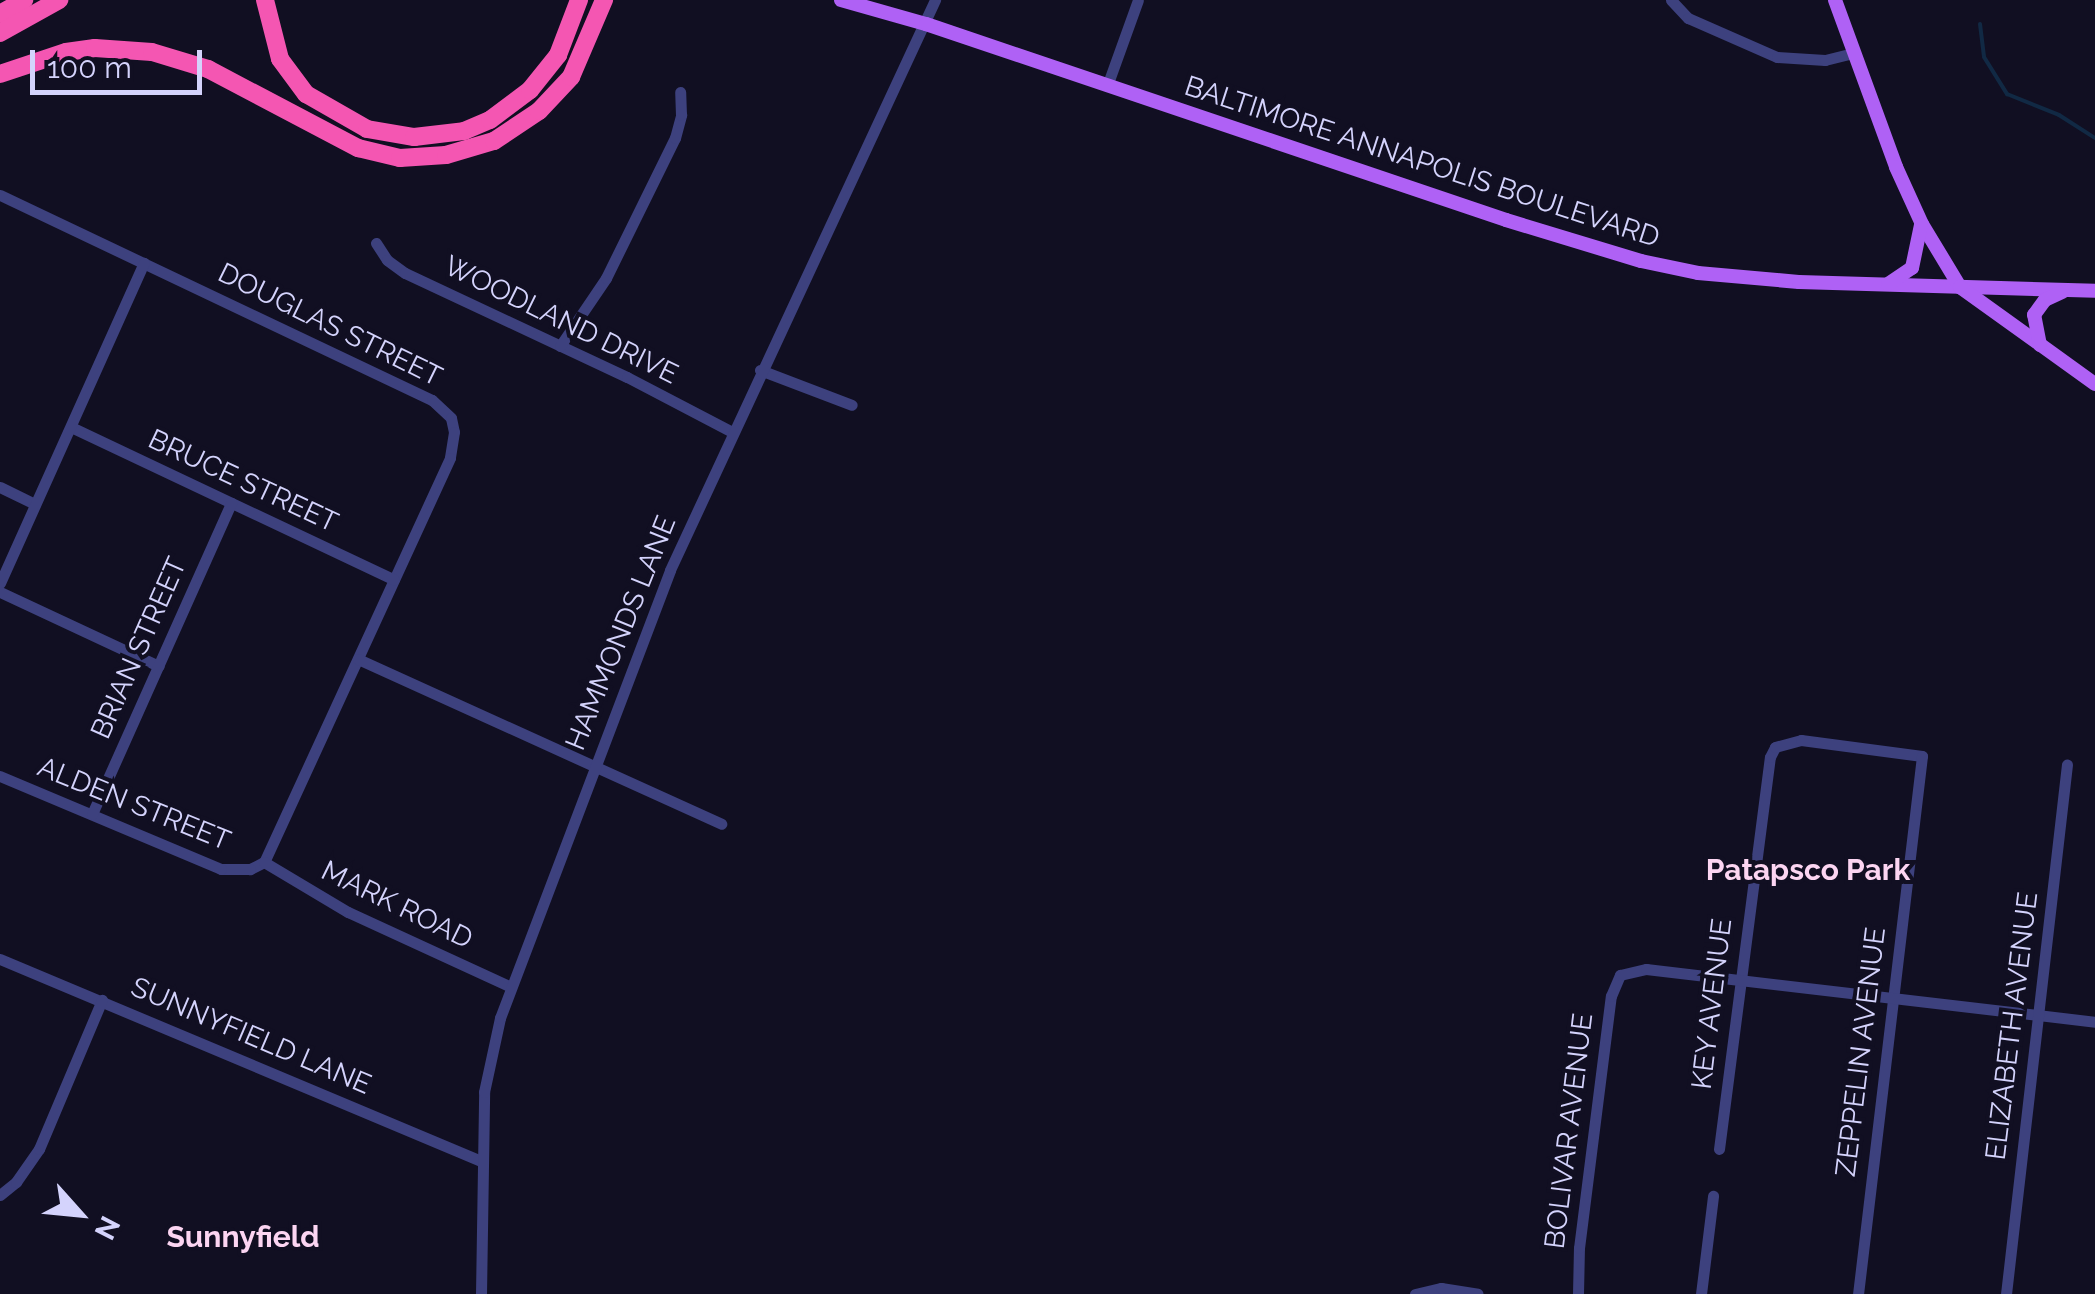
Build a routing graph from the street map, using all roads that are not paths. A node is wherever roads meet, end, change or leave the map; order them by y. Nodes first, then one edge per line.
1 (24, 0) edge
2 (60, 0) edge
3 (265, 0) edge
4 (608, 0) edge
5 (841, 0) edge
6 (872, 0) edge
7 (935, 0) edge
8 (1138, 0) edge
9 (1671, 0) edge
10 (1835, 0) edge
11 (580, 3) edge
12 (0, 14) edge
13 (926, 24) junction
14 (0, 33) edge
15 (1854, 52) junction
16 (0, 74) edge
17 (1108, 86) junction
18 (680, 92) dead end
19 (0, 195) edge
20 (1922, 224) junction
21 (376, 242) dead end
22 (144, 263) junction
23 (1884, 286) junction
24 (1960, 287) junction
25 (2066, 290) junction
26 (2095, 291) edge
27 (560, 346) junction
28 (2040, 346) junction
29 (760, 370) junction
30 (2095, 384) edge
31 (852, 405) dead end
32 (70, 426) junction
33 (732, 432) junction
34 (0, 487) edge
35 (231, 502) junction
36 (36, 504) junction
37 (394, 580) junction
38 (0, 583) edge
39 (0, 592) edge
40 (358, 660) junction
41 (158, 666) junction
42 (1775, 747) joint
43 (2068, 764) dead end
44 (594, 767) junction
45 (0, 776) edge
46 (92, 814) junction
47 (720, 824) dead end
48 (264, 862) junction
49 (0, 959) edge
50 (1740, 980) junction
51 (511, 988) junction
52 (1893, 998) junction
53 (102, 1000) junction
54 (2038, 1016) junction
55 (2095, 1022) edge
56 (1719, 1149) dead end
57 (481, 1161) junction
58 (0, 1195) edge
59 (1714, 1196) dead end
60 (481, 1294) edge
61 (1415, 1294) edge
62 (1478, 1294) edge
63 (1578, 1294) edge
64 (1701, 1294) edge
65 (1858, 1294) edge
66 (2006, 1294) edge

1 - 12 highway
2 - 14 highway
3 - 11 highway
4 - 16 highway
5 - 13 main road, BALTIMORE ANNAPOLIS BOULEVARD
6 - 13 main road, BALTIMORE ANNAPOLIS BOULEVARD
7 - 13 street, HAMMONDS LANE
8 - 17 street
9 - 15 street
10 - 15 main road
13 - 17 main road, BALTIMORE ANNAPOLIS BOULEVARD
13 - 29 street, HAMMONDS LANE
15 - 20 main road
17 - 23 main road, BALTIMORE ANNAPOLIS BOULEVARD
18 - 27 street
19 - 22 street, DOUGLAS STREET
20 - 23 main road
20 - 24 main road
21 - 27 street, WOODLAND DRIVE
22 - 32 street
22 - 37 street, DOUGLAS STREET
23 - 24 main road, BALTIMORE ANNAPOLIS BOULEVARD
24 - 25 main road, BALTIMORE ANNAPOLIS BOULEVARD
24 - 28 main road
25 - 26 main road, BALTIMORE ANNAPOLIS BOULEVARD
25 - 28 main road
27 - 33 street, WOODLAND DRIVE
28 - 30 main road
29 - 31 street
29 - 33 street, HAMMONDS LANE
32 - 35 street, BRUCE STREET
32 - 36 street
33 - 44 street, HAMMONDS LANE
34 - 36 street
35 - 37 street, BRUCE STREET
35 - 41 street, BRIAN STREET
36 - 38 street
37 - 40 street, DOUGLAS STREET
39 - 41 street
40 - 44 street
40 - 48 street, ALDEN STREET
41 - 46 street, BRIAN STREET
42 - 50 street, KEY AVENUE
42 - 52 street, ZEPPELIN AVENUE
43 - 54 street, ELIZABETH AVENUE
44 - 47 street
44 - 51 street, HAMMONDS LANE
45 - 46 street, ALDEN STREET
46 - 48 street, ALDEN STREET
48 - 51 street, MARK ROAD
49 - 53 street, SUNNYFIELD LANE
50 - 52 street
50 - 56 street, KEY AVENUE
50 - 63 street, BOLIVAR AVENUE
51 - 57 street, HAMMONDS LANE
52 - 54 street
52 - 65 street, ZEPPELIN AVENUE
53 - 57 street, SUNNYFIELD LANE
53 - 58 street
54 - 55 street
54 - 66 street, ELIZABETH AVENUE
57 - 60 street, HAMMONDS LANE
59 - 64 street
61 - 62 street

